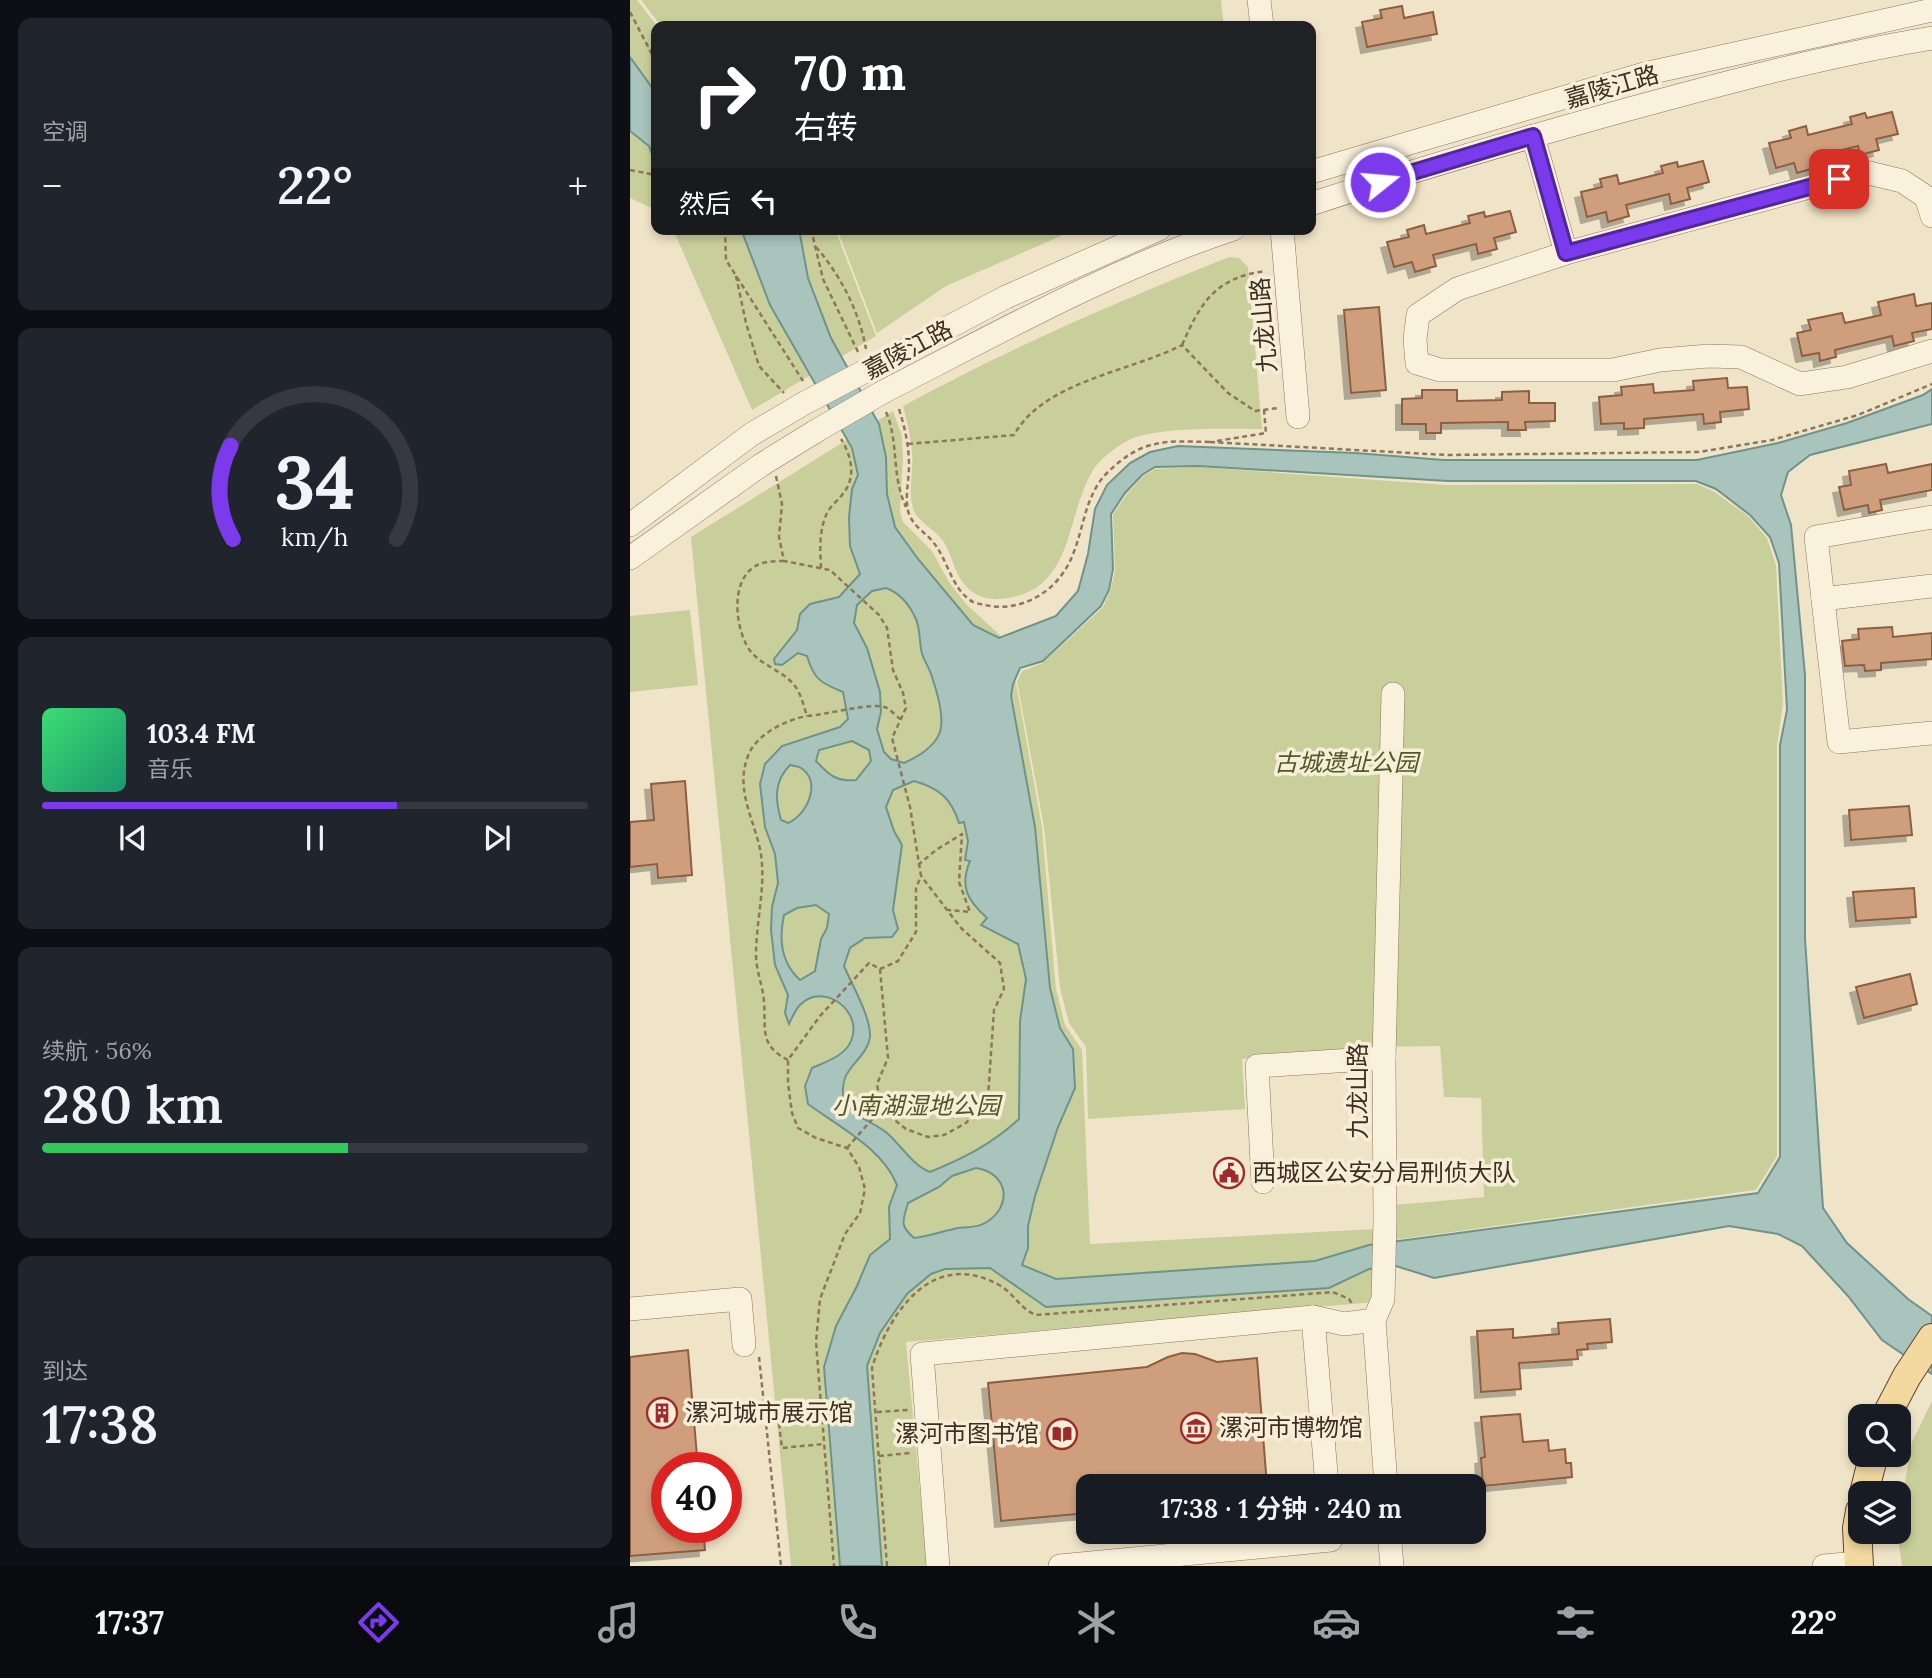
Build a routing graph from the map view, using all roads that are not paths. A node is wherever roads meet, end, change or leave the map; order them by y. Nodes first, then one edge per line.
1 (1259, 0) edge
2 (1932, 10) edge
3 (1261, 21) edge
4 (1932, 38) edge
5 (1533, 136) junction
6 (1316, 171) edge
7 (1316, 202) edge
8 (1932, 216) edge
9 (1146, 235) edge
10 (1215, 235) edge
11 (1283, 235) edge
12 (1566, 253) junction
13 (1932, 351) edge
14 (1298, 411) road end
15 (1932, 517) edge
16 (630, 525) edge
17 (630, 558) edge
18 (1932, 586) edge
19 (1823, 599) junction
20 (1393, 694) dead end
21 (1932, 733) edge
22 (1384, 1058) junction
23 (1263, 1182) dead end
24 (630, 1309) edge
25 (1378, 1310) junction
26 (1313, 1317) junction
27 (1932, 1338) edge
28 (744, 1345) road end
29 (1892, 1404) edge
30 (1326, 1474) edge
31 (1385, 1474) edge
32 (1289, 1544) edge
33 (1390, 1544) edge
34 (1857, 1544) edge
35 (1858, 1565) edge
36 (938, 1566) edge
37 (1060, 1566) edge
38 (1392, 1566) edge
39 (1824, 1566) edge

1 - 3 street
2 - 6 street, 嘉陵江路
4 - 5 street, 嘉陵江路
5 - 7 street, 嘉陵江路
5 - 12 street
8 - 12 street
9 - 16 street, 嘉陵江路, bridge
10 - 17 street, 嘉陵江路, bridge
11 - 14 street, 九龙山路
12 - 13 street
15 - 19 street
18 - 19 street
19 - 21 street
20 - 22 street, 九龙山路
22 - 23 street
22 - 25 street, 九龙山路
24 - 28 street
25 - 26 street
25 - 31 street, 九龙山路
26 - 30 street
26 - 36 street
27 - 29 main road
32 - 37 street
33 - 38 street
34 - 35 main road
35 - 39 street

